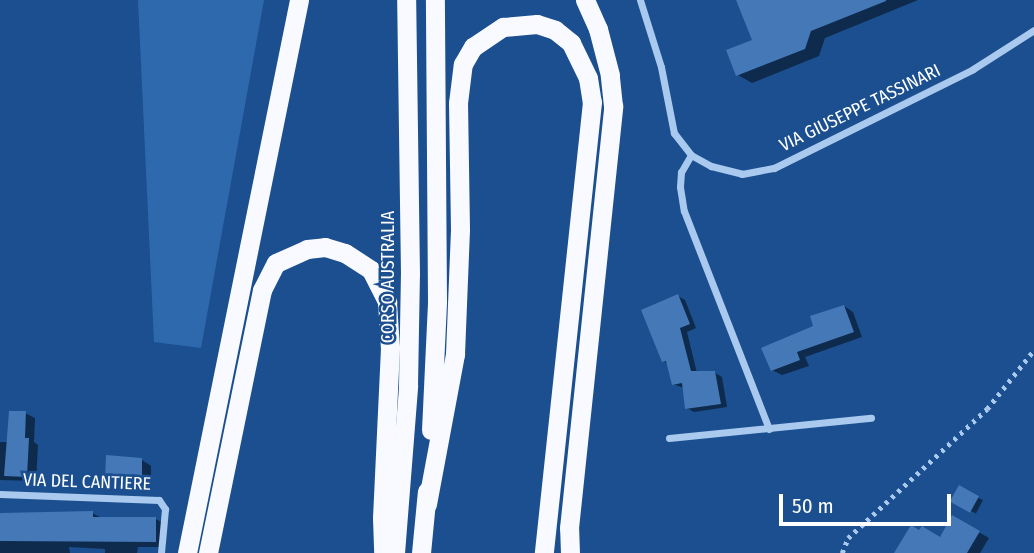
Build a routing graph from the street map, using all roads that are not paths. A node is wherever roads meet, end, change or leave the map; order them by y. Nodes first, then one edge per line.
1 (299, 0) edge
2 (406, 0) edge
3 (435, 0) edge
4 (585, 0) edge
5 (640, 0) edge
6 (1034, 30) edge
7 (691, 155) junction
8 (871, 418) dead end
9 (769, 429) junction
10 (668, 438) dead end
11 (0, 494) edge
12 (427, 504) junction
13 (161, 553) edge
14 (187, 553) edge
15 (208, 553) edge
16 (383, 553) edge
17 (395, 553) edge
18 (421, 553) edge
19 (544, 553) edge
20 (570, 553) edge

1 - 14 highway
2 - 17 highway, CORSO AUSTRALIA
3 - 12 highway
4 - 20 highway
5 - 7 street
6 - 7 street, VIA GIUSEPPE TASSINARI
7 - 9 street
8 - 9 street
9 - 10 street
11 - 13 street, VIA DEL CANTIERE
12 - 18 highway
12 - 19 highway
15 - 16 highway

